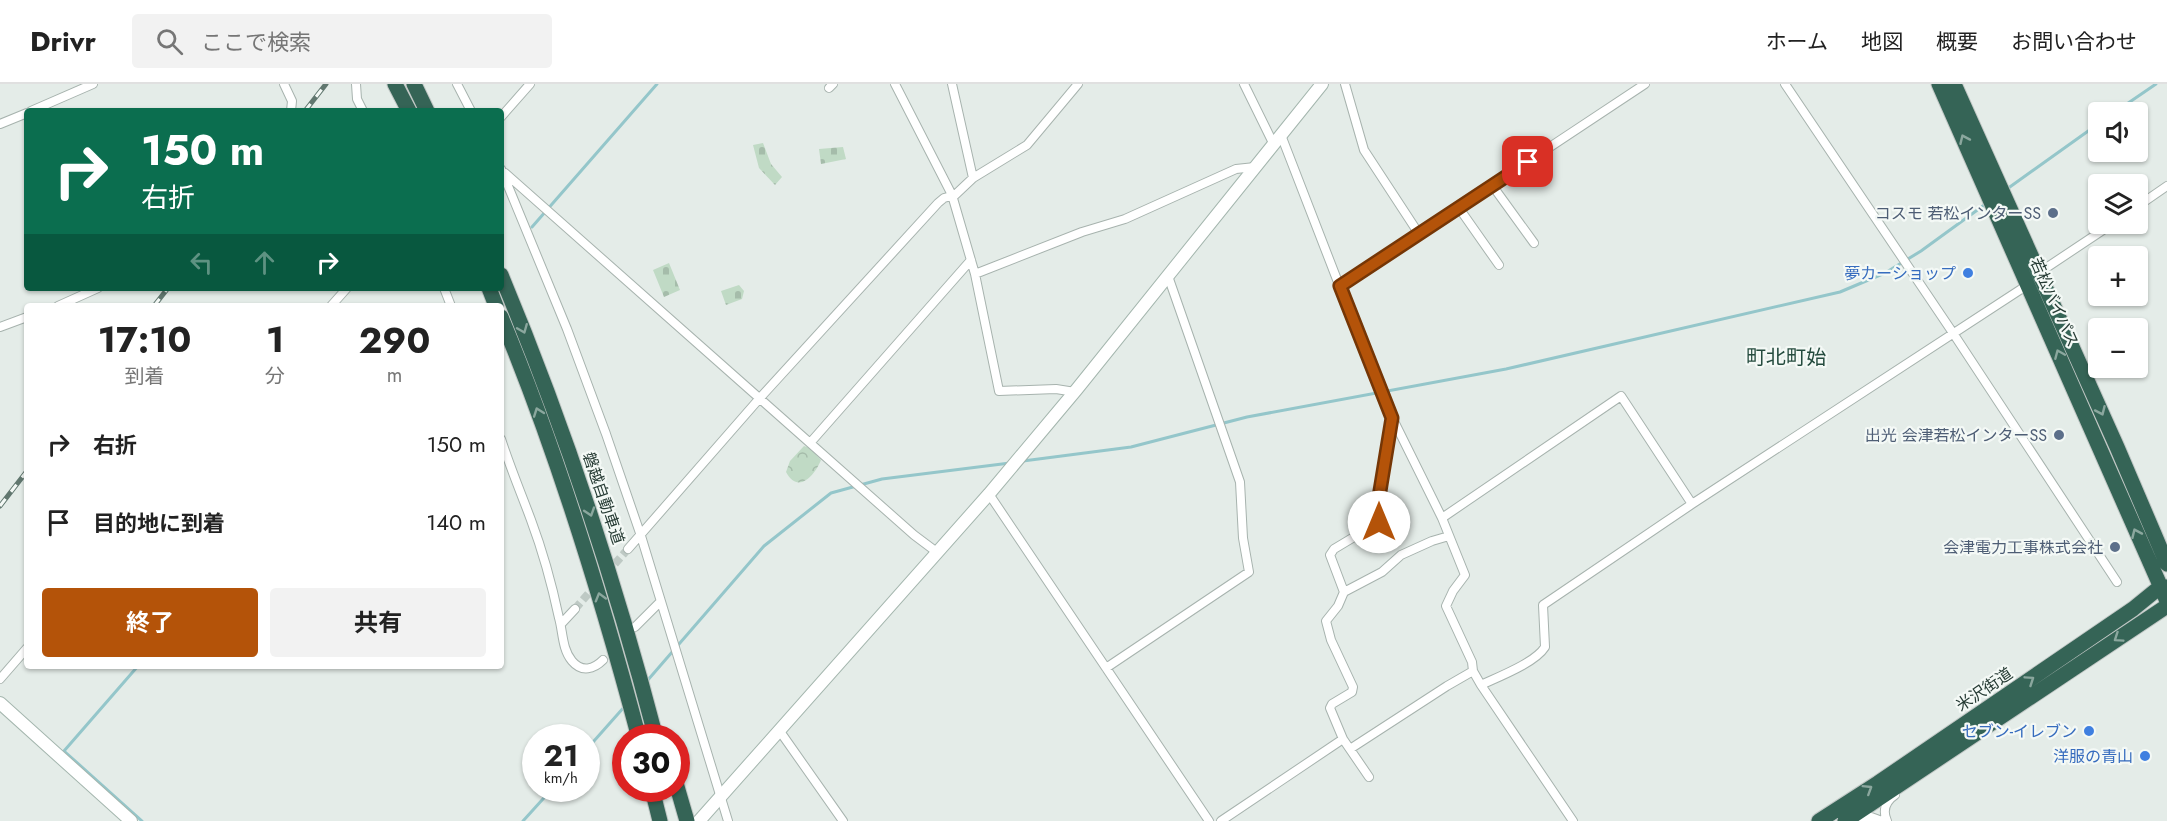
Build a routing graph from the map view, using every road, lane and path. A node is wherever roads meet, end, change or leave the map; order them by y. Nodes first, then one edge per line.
1 (93, 84) edge
2 (284, 84) edge
3 (356, 84) edge
4 (395, 84) edge
5 (414, 84) edge
6 (457, 84) edge
7 (530, 84) edge
8 (895, 84) edge
9 (952, 84) edge
10 (1078, 84) edge
11 (1244, 84) edge
12 (1322, 84) edge
13 (1345, 84) edge
14 (1645, 84) edge
15 (1785, 84) edge
16 (1939, 84) edge
17 (1954, 84) edge
18 (38, 108) edge
19 (291, 108) edge
20 (362, 108) edge
21 (407, 108) edge
22 (426, 108) edge
23 (469, 108) edge
24 (24, 114) edge
25 (504, 114) edge
26 (0, 124) edge
27 (1277, 140) junction
28 (1255, 167) junction
29 (504, 172) edge
30 (504, 175) edge
31 (973, 178) junction
32 (1492, 185) junction
33 (2167, 186) edge
34 (1994, 190) junction
35 (951, 195) junction
36 (2148, 199) edge
37 (1459, 208) junction
38 (1419, 234) junction
39 (2098, 234) edge
40 (1534, 243) dead end
41 (971, 260) junction
42 (1499, 265) dead end
43 (975, 274) junction
44 (1168, 276) junction
45 (2034, 279) junction
46 (504, 283) edge
47 (1340, 286) junction
48 (91, 291) edge
49 (344, 291) edge
50 (65, 303) edge
51 (334, 303) edge
52 (24, 318) edge
53 (504, 325) edge
54 (0, 327) edge
55 (1953, 333) junction
56 (1075, 392) junction
57 (759, 399) junction
58 (1392, 418) junction
59 (810, 443) junction
60 (504, 447) edge
61 (989, 494) junction
62 (1692, 504) junction
63 (1442, 518) junction
64 (641, 536) junction
65 (1449, 536) junction
66 (628, 549) tunnel mouth
67 (938, 553) junction
68 (2167, 564) edge
69 (2117, 582) dead end
70 (1344, 592) junction
71 (2165, 592) edge
72 (660, 602) junction
73 (2167, 606) edge
74 (575, 609) tunnel mouth
75 (561, 624) junction
76 (633, 633) junction
77 (24, 651) edge
78 (610, 657) junction
79 (1106, 668) junction
80 (1473, 671) junction
81 (639, 672) junction
82 (0, 679) edge
83 (1481, 685) junction
84 (0, 704) edge
85 (628, 724) edge
86 (634, 724) edge
87 (652, 724) edge
88 (658, 724) edge
89 (779, 730) junction
90 (1343, 739) junction
91 (1350, 749) junction
92 (1936, 760) junction
93 (1369, 777) dead end
94 (722, 796) junction
95 (645, 802) edge
96 (655, 802) edge
97 (677, 802) edge
98 (682, 802) edge
99 (687, 819) edge
100 (131, 821) edge
101 (650, 821) edge
102 (660, 821) edge
103 (728, 821) edge
104 (843, 821) edge
105 (1209, 821) edge
106 (1221, 821) edge
107 (1573, 821) edge
108 (1819, 821) edge
109 (1845, 821) edge
110 (1882, 821) edge
111 (1887, 821) edge

1 - 18 street
2 - 19 street
3 - 20 street
4 - 21 highway
5 - 22 highway
6 - 23 street
7 - 25 street
8 - 35 street
9 - 31 street
10 - 31 street
11 - 27 street
12 - 27 street
13 - 38 street
14 - 32 street
15 - 55 street
34 -> 16 highway, 若松バイパス
17 - 34 highway, 若松バイパス
24 - 26 street
27 - 28 street
27 - 47 street
28 - 43 street
28 - 44 street
29 - 57 street
30 - 64 street
31 - 35 street
32 - 37 street
32 - 40 street
33 - 36 street
34 - 45 highway, 若松バイパス
35 - 41 street
35 - 57 street
37 - 38 street
37 - 42 street
38 - 47 street
39 - 45 street
41 - 43 street
41 - 59 street
43 - 56 street
44 - 56 street
44 - 79 street
45 - 55 street
45 -> 68 highway, 若松バイパス
71 -> 45 highway, 若松バイパス
46 -> 76 highway, 磐越自動車道
47 - 58 street
48 - 50 street
49 - 51 street
52 - 54 street
78 -> 53 highway, 磐越自動車道
55 - 62 street
55 - 69 street
56 - 61 street
57 - 59 street
57 - 64 street
58 - 63 street
58 - 70 street
59 - 67 street
60 - 75 street
61 - 67 street
61 - 79 street
62 - 63 street
62 - 83 street
63 - 65 street
64 - 66 street
64 - 72 street
65 - 70 street
65 - 80 street
67 - 89 street
70 - 90 street
108 -> 71 highway, 米沢街道
72 - 76 street
72 - 94 street
73 -> 92 highway, 米沢街道
74 - 75 street
75 - 78 street
76 - 81 highway, 磐越自動車道
77 - 82 street
78 - 85 highway
78 - 86 highway, 磐越自動車道
79 - 105 street
80 - 83 street
80 - 91 street
81 - 87 highway, 磐越自動車道
81 - 88 highway
83 - 107 street
84 - 100 street
89 - 94 street
89 - 104 street
90 - 91 street
90 - 106 street
91 - 93 street
92 - 109 highway, 米沢街道
92 - 111 street
94 - 99 street
94 - 103 street
95 - 101 highway
96 - 102 highway
97 - 99 highway
98 - 99 highway
109 - 110 street

